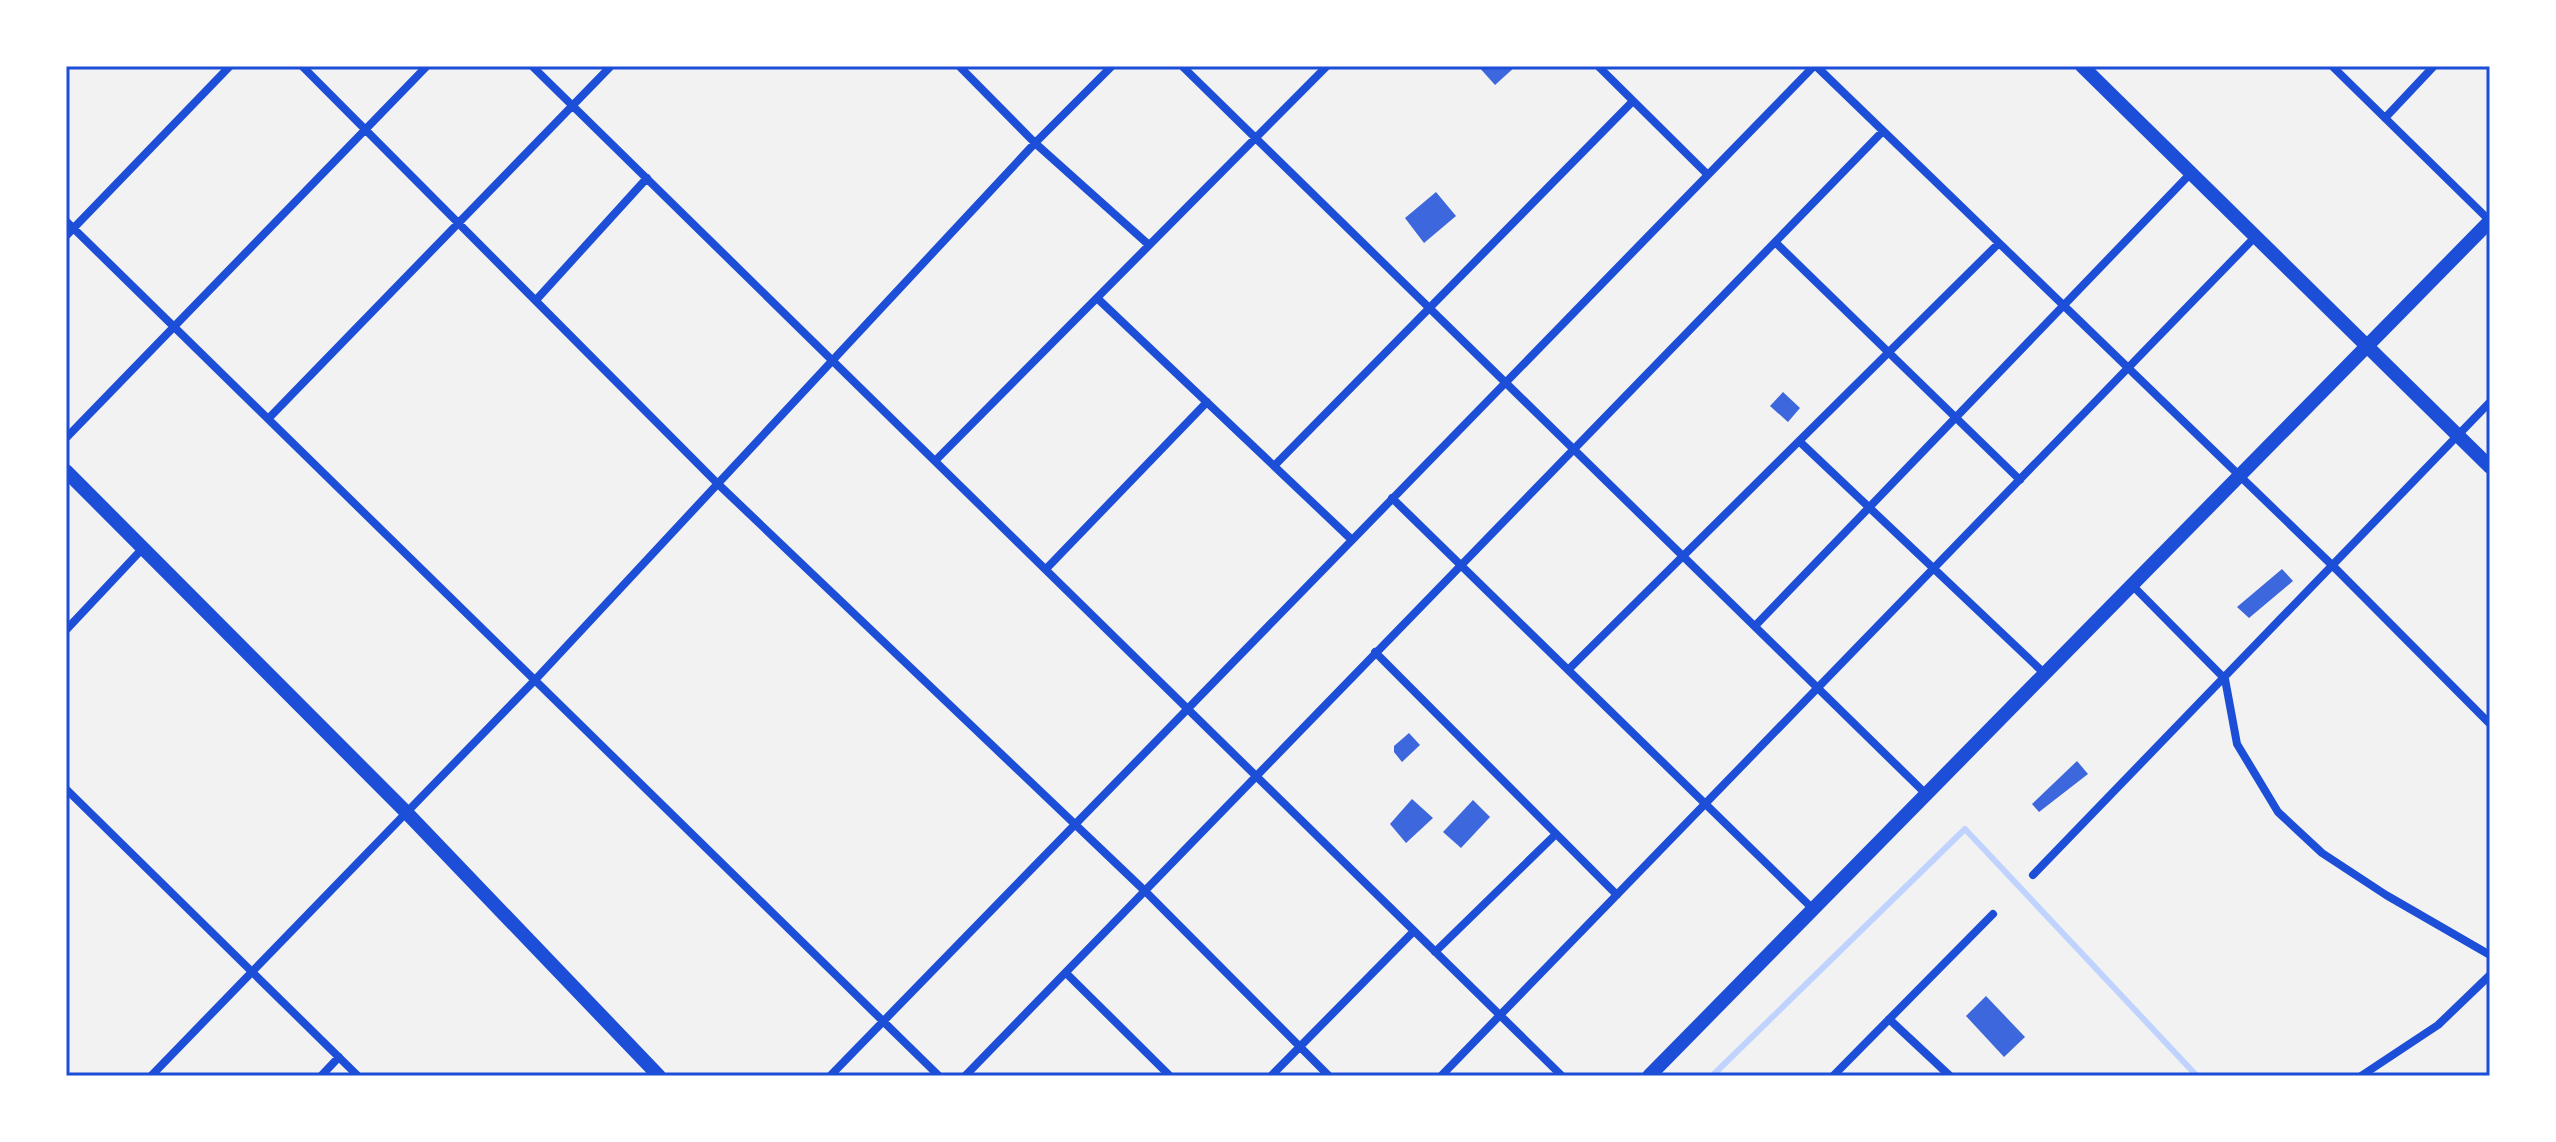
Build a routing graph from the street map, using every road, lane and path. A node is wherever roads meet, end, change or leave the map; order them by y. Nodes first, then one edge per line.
1 (230, 66) edge
2 (302, 66) edge
3 (427, 66) edge
4 (532, 66) edge
5 (611, 66) edge
6 (959, 66) edge
7 (1112, 66) edge
8 (1182, 66) edge
9 (1327, 66) edge
10 (1598, 66) edge
11 (1815, 66) edge
12 (2082, 66) edge
13 (2332, 66) edge
14 (2434, 66) edge
15 (1633, 101) junction
16 (572, 105) junction
17 (2385, 118) junction
18 (366, 128) junction
19 (1883, 131) junction
20 (1255, 138) junction
21 (1035, 143) junction
22 (2191, 173) junction
23 (1708, 175) junction
24 (647, 178) junction
25 (66, 221) edge
26 (2490, 221) edge
27 (459, 222) junction
28 (73, 229) junction
29 (66, 236) edge
30 (2256, 236) junction
31 (1775, 242) junction
32 (1998, 244) junction
33 (1149, 245) junction
34 (1097, 298) junction
35 (537, 299) junction
36 (1430, 308) junction
37 (2063, 308) junction
38 (174, 327) junction
39 (2368, 345) junction
40 (1889, 351) junction
41 (833, 361) junction
42 (2127, 369) junction
43 (1505, 383) junction
44 (1207, 402) junction
45 (2490, 402) edge
46 (268, 419) junction
47 (1957, 419) junction
48 (2457, 435) junction
49 (66, 438) edge
50 (1799, 441) junction
51 (1573, 447) junction
52 (935, 461) junction
53 (1274, 466) junction
54 (2490, 467) edge
55 (66, 471) edge
56 (2239, 476) junction
57 (2020, 480) junction
58 (717, 483) junction
59 (1392, 498) junction
60 (1870, 508) junction
61 (1352, 540) junction
62 (144, 547) junction
63 (1683, 556) junction
64 (1459, 564) junction
65 (2334, 567) junction
66 (1046, 569) junction
67 (1934, 569) junction
68 (2132, 585) junction
69 (1755, 626) junction
70 (66, 630) edge
71 (1375, 652) junction
72 (1568, 670) junction
73 (2045, 674) junction
74 (2225, 679) junction
75 (535, 680) junction
76 (1818, 688) junction
77 (1188, 708) junction
78 (2490, 724) edge
79 (1257, 776) junction
80 (66, 789) edge
81 (1926, 794) junction
82 (1705, 805) junction
83 (406, 812) junction
84 (1074, 825) junction
85 (1556, 834) junction
86 (2033, 875) dead end
87 (1146, 892) junction
88 (1617, 895) junction
89 (1813, 909) junction
90 (1993, 914) dead end
91 (1414, 931) junction
92 (1435, 952) junction
93 (2490, 955) edge
94 (251, 971) junction
95 (1066, 973) junction
96 (2490, 975) edge
97 (1501, 1015) junction
98 (1889, 1019) junction
99 (884, 1020) junction
100 (1301, 1047) junction
101 (339, 1057) junction
102 (151, 1076) edge
103 (321, 1076) edge
104 (358, 1076) edge
105 (659, 1076) edge
106 (830, 1076) edge
107 (939, 1076) edge
108 (965, 1076) edge
109 (1170, 1076) edge
110 (1271, 1076) edge
111 (1329, 1076) edge
112 (1441, 1076) edge
113 (1562, 1076) edge
114 (1649, 1076) edge
115 (1833, 1076) edge
116 (1950, 1076) edge
117 (2361, 1076) edge

1 - 28 street
2 - 18 street
3 - 18 street
4 - 16 street
5 - 16 street
6 - 21 street
7 - 21 street
8 - 20 street
9 - 20 street
10 - 15 street
11 - 19 street
11 - 23 street
12 - 22 street
13 - 17 street
14 - 17 street
15 - 23 street
15 - 36 street
16 - 24 street
16 - 27 street
17 - 26 street
18 - 27 street
18 - 38 street
19 - 31 street
19 - 32 street
20 - 33 street
20 - 36 street
21 - 33 street
21 - 41 street
22 - 30 street
22 - 37 street
23 - 43 street
24 - 35 street
24 - 41 street
25 - 28 street
26 - 39 street
27 - 35 street
27 - 46 street
28 - 29 street
28 - 38 street
30 - 39 street
30 - 42 street
31 - 40 street
31 - 51 street
32 - 37 street
32 - 40 street
33 - 34 street
34 - 44 street
34 - 52 street
35 - 58 street
36 - 43 street
36 - 53 street
37 - 42 street
37 - 47 street
38 - 46 street
38 - 49 street
39 - 48 street
39 - 56 street
40 - 47 street
40 - 50 street
41 - 52 street
41 - 58 street
42 - 56 street
42 - 57 street
43 - 51 street
43 - 59 street
44 - 53 street
44 - 66 street
45 - 48 street
46 - 75 street
47 - 57 street
47 - 60 street
48 - 54 street
48 - 65 street
50 - 60 street
50 - 63 street
51 - 63 street
51 - 64 street
52 - 66 street
53 - 61 street
55 - 62 street
56 - 65 street
56 - 68 street
57 - 67 street
58 - 75 street
58 - 84 street
59 - 61 street
59 - 64 street
60 - 67 street
60 - 69 street
61 - 77 street
62 - 70 street
62 - 83 street
63 - 69 street
63 - 72 street
64 - 71 street
64 - 72 street
65 - 74 street
65 - 78 street
66 - 77 street
67 - 73 street
67 - 76 street
68 - 73 street
68 - 74 street
69 - 76 street
71 - 79 street
71 - 85 street
72 - 82 street
73 - 81 street
74 - 86 street
74 - 93 street
75 - 83 street
75 - 99 street
76 - 81 street
76 - 82 street
77 - 79 street
77 - 84 street
79 - 87 street
79 - 91 street
80 - 94 street
81 - 89 street
82 - 88 street
82 - 89 street
83 - 94 street
83 - 105 street
84 - 87 street
84 - 99 street
85 - 88 street
85 - 92 street
87 - 95 street
87 - 100 street
88 - 97 street
89 - 114 street
90 - 98 street
91 - 92 street
91 - 100 street
92 - 97 street
94 - 101 street
94 - 102 street
95 - 108 street
95 - 109 street
96 - 117 street
97 - 112 street
97 - 113 street
98 - 115 street
98 - 116 street
99 - 106 street
99 - 107 street
100 - 110 street
100 - 111 street
101 - 103 street
101 - 104 street

